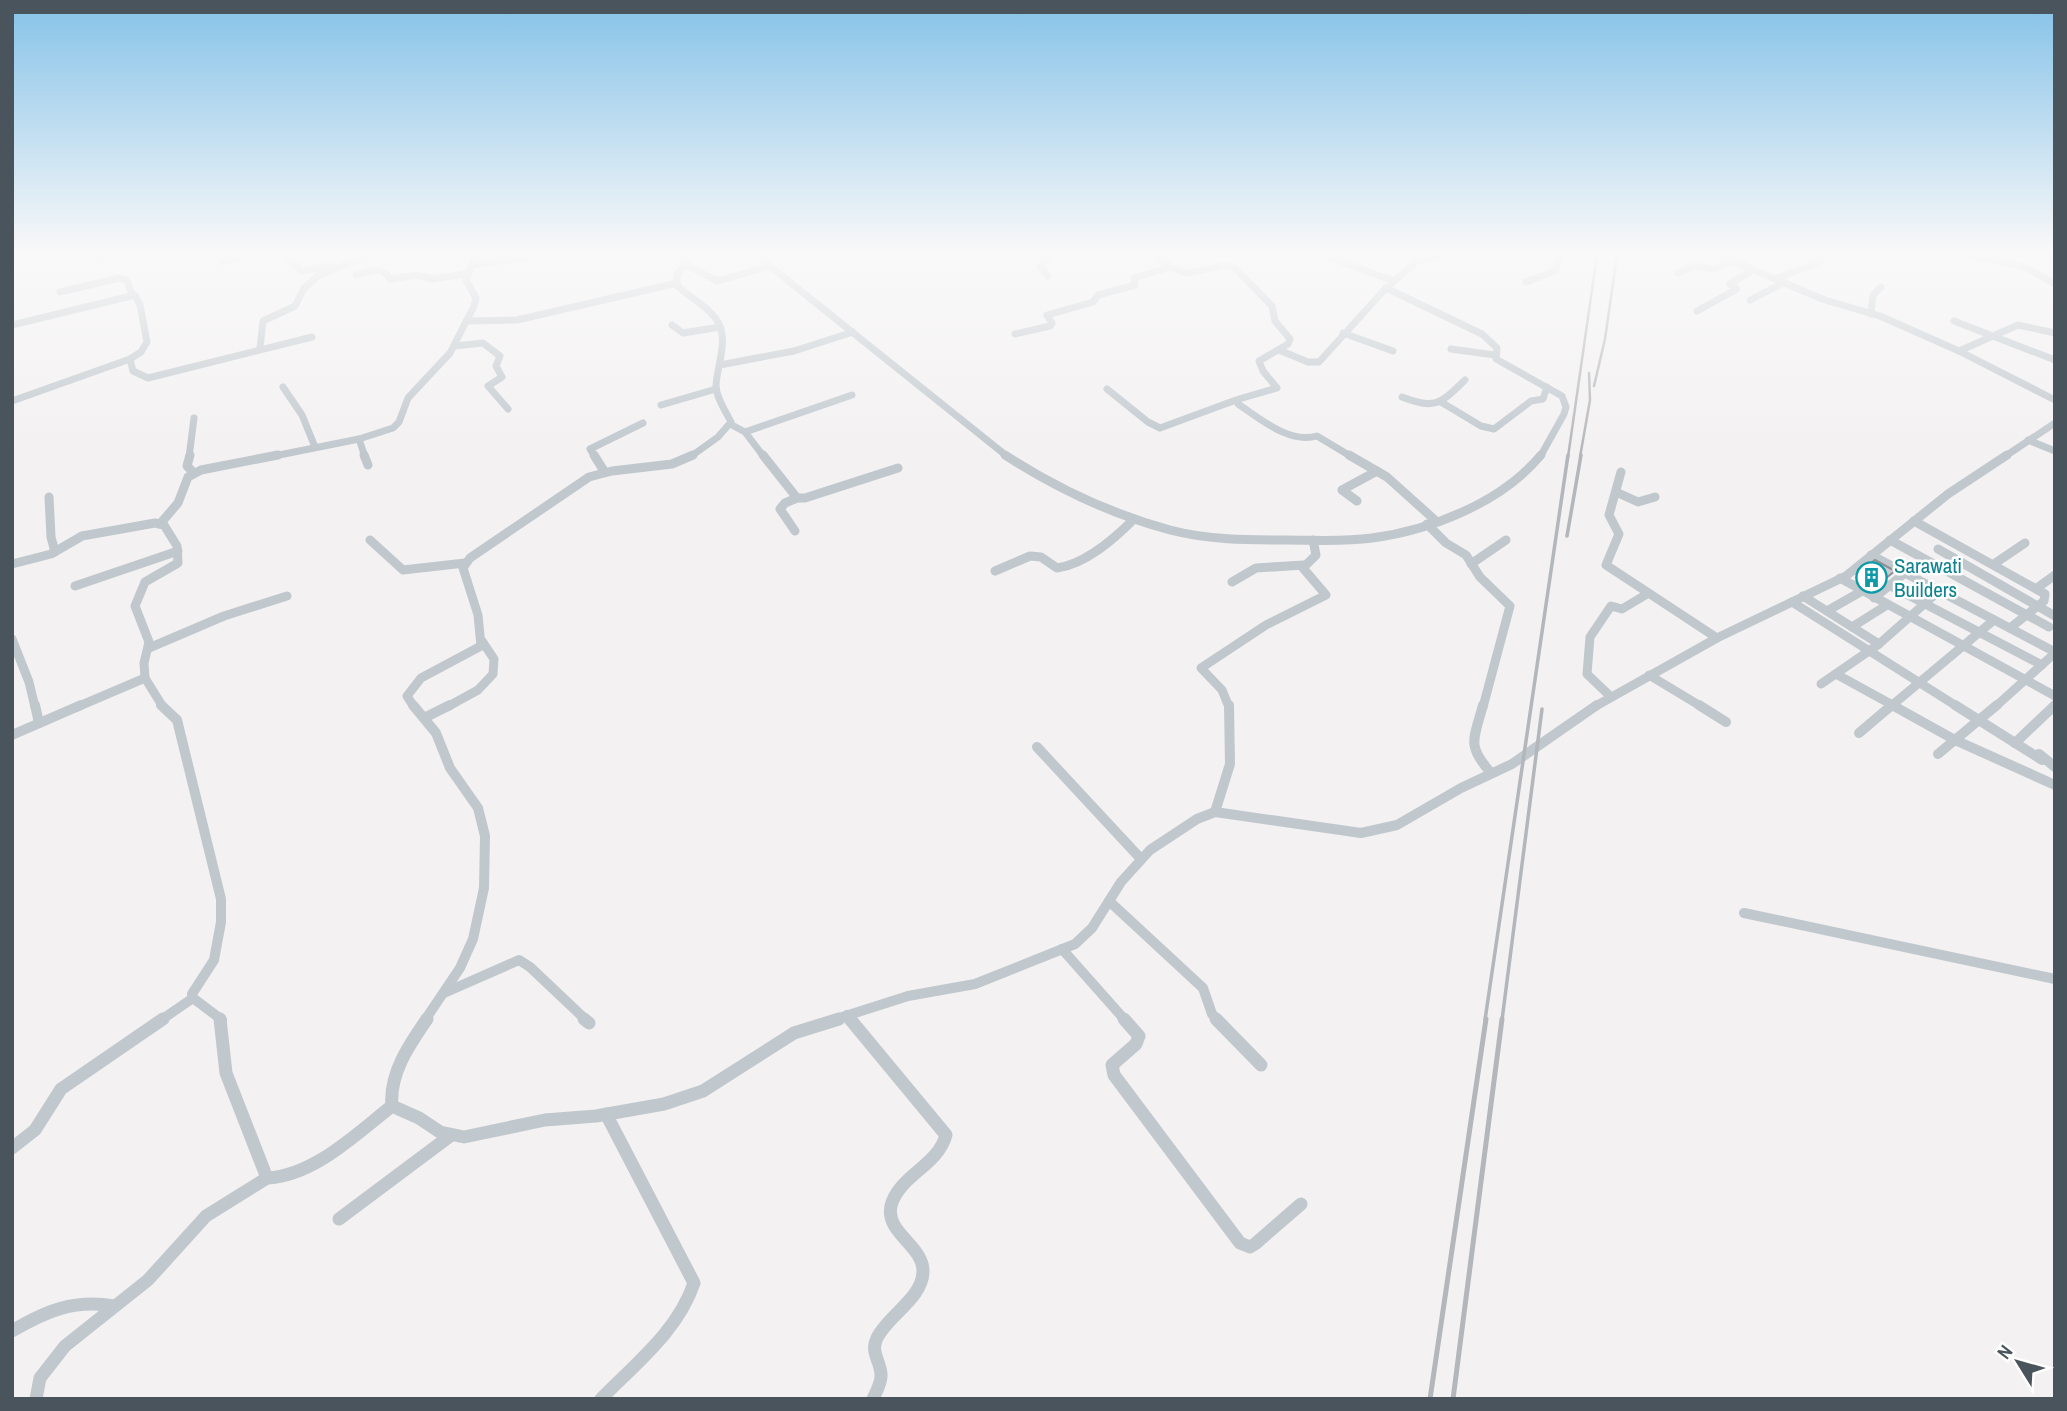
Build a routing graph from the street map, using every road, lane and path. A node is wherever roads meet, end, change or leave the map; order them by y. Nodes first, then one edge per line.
1 (143, 321) edge
2 (263, 321) edge
3 (466, 321) joint
4 (474, 321) edge
5 (716, 321) edge
6 (839, 321) edge
7 (1051, 321) edge
8 (1275, 321) edge
9 (1355, 321) edge
10 (1455, 321) edge
11 (1887, 321) edge
12 (1954, 321) dead end
13 (672, 325) dead end
14 (720, 327) junction
15 (853, 332) junction
16 (1343, 333) junction
17 (1015, 334) dead end
18 (2055, 334) edge
19 (312, 337) dead end
20 (1993, 337) junction
21 (454, 346) junction
22 (260, 348) junction
23 (1451, 349) dead end
24 (1279, 350) junction
25 (1393, 351) dead end
26 (1959, 351) junction
27 (1495, 355) junction
28 (130, 359) junction
29 (2055, 360) edge
30 (720, 365) junction
31 (1465, 380) dead end
32 (283, 387) dead end
33 (1547, 387) junction
34 (716, 389) junction
35 (1107, 389) dead end
36 (852, 395) dead end
37 (1402, 397) dead end
38 (1236, 400) junction
39 (2055, 400) edge
40 (12, 401) edge
41 (1441, 402) junction
42 (661, 405) dead end
43 (508, 409) dead end
44 (194, 418) dead end
45 (643, 423) dead end
46 (2055, 423) edge
47 (730, 424) junction
48 (745, 432) junction
49 (359, 439) junction
50 (2028, 440) junction
51 (315, 447) junction
52 (2055, 451) edge
53 (368, 465) dead end
54 (898, 468) dead end
55 (604, 471) junction
56 (1377, 471) junction
57 (1621, 472) dead end
58 (194, 473) junction
59 (1616, 492) junction
60 (1655, 496) dead end
61 (49, 497) dead end
62 (797, 498) junction
63 (1357, 501) dead end
64 (1133, 519) junction
65 (1914, 522) junction
66 (1431, 523) junction
67 (160, 524) junction
68 (795, 531) dead end
69 (370, 540) dead end
70 (1313, 540) junction
71 (1506, 540) dead end
72 (1890, 540) junction
73 (1950, 541) junction
74 (2025, 543) dead end
75 (1938, 549) junction
76 (178, 551) junction
77 (55, 552) junction
78 (1972, 553) junction
79 (1871, 555) junction
80 (1923, 558) junction
81 (1959, 561) junction
82 (465, 563) junction
83 (12, 564) edge
84 (1471, 564) junction
85 (1994, 564) junction
86 (1304, 565) junction
87 (1945, 570) junction
88 (995, 572) dead end
89 (1905, 573) junction
90 (2055, 575) edge
91 (1840, 578) junction
92 (1232, 582) dead end
93 (1889, 584) junction
94 (75, 586) dead end
95 (2037, 588) junction
96 (1862, 591) junction
97 (1940, 591) junction
98 (1647, 594) junction
99 (287, 596) dead end
100 (1803, 596) junction
101 (1874, 598) junction
102 (1792, 602) junction
103 (1924, 604) junction
104 (1887, 605) junction
105 (2039, 605) junction
106 (1827, 611) junction
107 (2027, 615) junction
108 (2055, 616) edge
109 (1910, 617) junction
110 (1994, 620) junction
111 (2052, 626) edge
112 (1852, 627) junction
113 (2010, 628) junction
114 (1978, 633) junction
115 (1717, 638) junction
116 (12, 639) edge
117 (482, 641) junction
118 (2033, 641) junction
119 (1879, 644) junction
120 (1962, 646) junction
121 (149, 648) junction
122 (1869, 651) junction
123 (2055, 652) edge
124 (2042, 666) junction
125 (1836, 674) junction
126 (1649, 675) junction
127 (145, 678) junction
128 (2026, 681) junction
129 (1919, 682) junction
130 (1821, 684) dead end
131 (1610, 696) junction
132 (2055, 696) edge
133 (1894, 704) junction
134 (2055, 705) edge
135 (424, 718) junction
136 (1980, 719) junction
137 (1726, 722) dead end
138 (39, 723) junction
139 (1859, 733) dead end
140 (12, 735) edge
141 (1955, 740) junction
142 (2017, 741) junction
143 (1037, 747) dead end
144 (1938, 754) dead end
145 (2042, 760) dead end
146 (2055, 767) edge
147 (1491, 773) junction
148 (2055, 785) edge
149 (1215, 812) junction
150 (1141, 859) junction
151 (1109, 901) junction
152 (1744, 913) dead end
153 (1062, 949) junction
154 (2055, 979) edge
155 (444, 994) junction
156 (193, 998) junction
157 (847, 1015) junction
158 (589, 1023) dead end
159 (1261, 1065) dead end
160 (392, 1106) junction
161 (606, 1114) junction
162 (450, 1136) junction
163 (12, 1148) edge
164 (267, 1178) junction
165 (1301, 1204) dead end
166 (339, 1219) dead end
167 (114, 1306) junction
168 (12, 1331) edge
169 (36, 1399) edge
170 (601, 1399) edge
171 (873, 1399) edge

1 - 28 street
2 - 22 street
3 - 4 street
3 - 21 street
5 - 14 street
6 - 15 street
7 - 17 street
8 - 24 street
9 - 16 street
10 - 27 street
11 - 26 street
12 - 20 street
13 - 14 street
14 - 30 street
15 - 30 street
15 - 64 street
16 - 24 street
16 - 25 street
18 - 20 street
19 - 22 street
20 - 26 street
20 - 29 street
21 - 43 street
21 - 49 street
22 - 28 street
23 - 27 street
24 - 38 street
26 - 39 street
27 - 33 street
28 - 40 street
30 - 34 street
31 - 41 street
32 - 51 street
33 - 41 street
33 - 66 street
34 - 42 street
34 - 47 street
35 - 38 street
36 - 48 street
37 - 41 street
38 - 56 street
44 - 58 street
45 - 55 street
46 - 50 street
47 - 48 street
47 - 55 street
48 - 62 street
49 - 51 street
49 - 53 street
50 - 52 street
50 - 65 street
51 - 58 street
54 - 62 street
55 - 82 street
56 - 63 street
56 - 66 street
57 - 59 street
58 - 67 street
59 - 60 street
59 - 98 street
61 - 77 street
62 - 68 street
64 - 70 street
64 - 88 street
65 - 72 street
65 - 73 street
66 - 70 street
66 - 84 street
67 - 76 street
67 - 77 street
69 - 82 street
70 - 86 street
71 - 84 street
72 - 79 street
72 - 80 street
73 - 75 street
73 - 78 street
74 - 85 street
75 - 80 street
75 - 81 street
76 - 94 street
76 - 121 street
77 - 83 street
78 - 81 street
78 - 85 street
79 - 89 street
79 - 91 street
80 - 87 street
81 - 87 street
81 - 105 street
82 - 117 street
84 - 147 street
85 - 95 street
86 - 92 street
86 - 149 street
87 - 107 street
89 - 93 street
89 - 97 street
90 - 95 street
91 - 96 street
91 - 100 street
93 - 101 street
93 - 103 street
95 - 105 street
96 - 101 street
96 - 106 street
97 - 103 street
97 - 110 street
98 - 115 street
98 - 131 street
99 - 121 street
100 - 102 street
100 - 106 street
101 - 104 street
102 - 115 street
102 - 122 street
103 - 109 street
103 - 114 street
104 - 109 street
104 - 112 street
105 - 107 street
105 - 108 street
106 - 112 street
107 - 111 street
107 - 113 street
109 - 119 street
109 - 120 street
110 - 113 street
110 - 114 street
111 - 118 street
112 - 119 street
113 - 118 street
114 - 120 street
114 - 124 street
115 - 126 street
116 - 138 street
117 - 135 street
117 - 135 street
118 - 123 street
119 - 122 street
120 - 128 street
120 - 129 street
121 - 127 street
122 - 125 street
122 - 129 street
123 - 124 street
124 - 128 street
125 - 130 street
125 - 133 street
126 - 131 street
126 - 137 street
127 - 138 street
127 - 156 street
128 - 132 street
128 - 136 street
129 - 133 street
129 - 136 street
131 - 147 street
133 - 139 street
133 - 141 street
134 - 142 street
135 - 155 street
136 - 141 street
136 - 142 street
138 - 140 street
141 - 144 street
141 - 148 street
142 - 145 street
142 - 146 street
143 - 150 street
147 - 149 street
149 - 150 street
150 - 151 street
151 - 153 street
151 - 159 street
152 - 154 street
153 - 157 street
153 - 165 street
155 - 158 street
155 - 160 street
156 - 163 street
156 - 164 street
157 - 161 street
157 - 171 street
160 - 162 street
160 - 164 street
161 - 162 street
161 - 170 street
162 - 166 street
164 - 167 street
167 - 168 street
167 - 169 street

